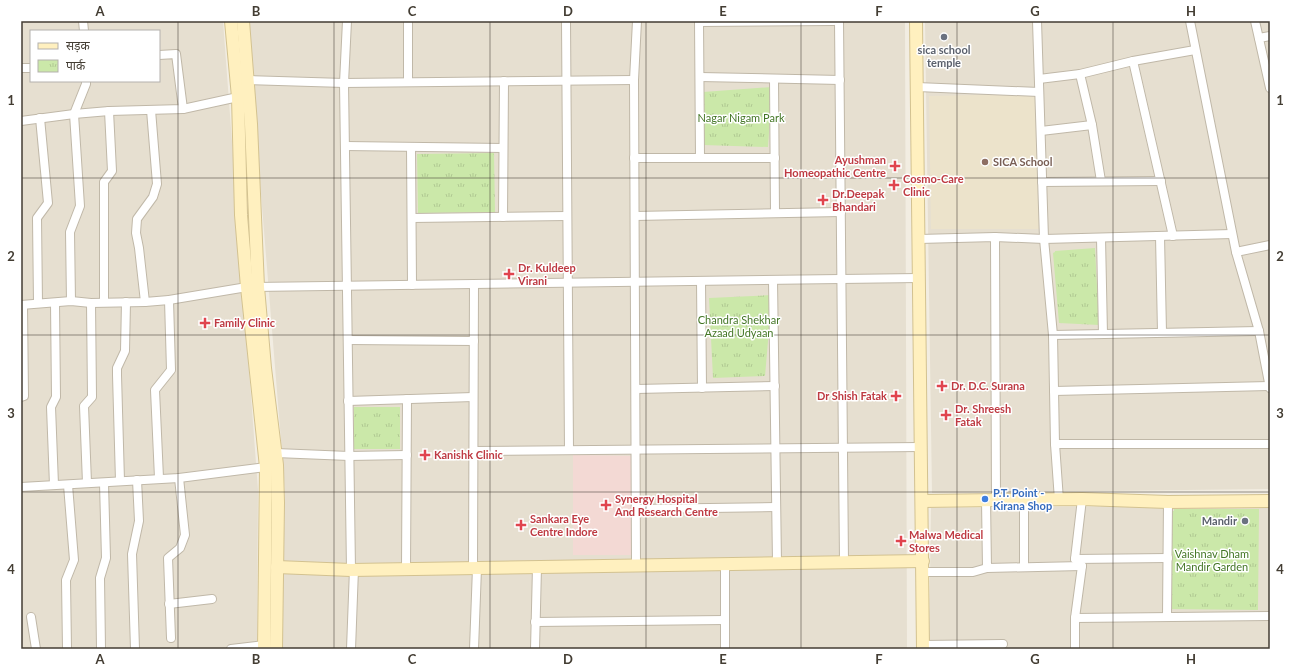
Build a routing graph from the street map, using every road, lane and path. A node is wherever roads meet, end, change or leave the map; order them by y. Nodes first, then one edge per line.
1 (230, 21) edge
2 (243, 21) edge
3 (347, 21) edge
4 (408, 21) edge
5 (566, 21) edge
6 (637, 21) edge
7 (834, 21) edge
8 (839, 21) edge
9 (916, 21) edge
10 (1037, 21) edge
11 (1190, 21) edge
12 (1255, 21) edge
13 (699, 22) edge
14 (1270, 36) edge
15 (1259, 38) junction
16 (1195, 50) junction
17 (160, 55) edge
18 (1133, 62) junction
19 (1080, 74) junction
20 (700, 78) junction
21 (1039, 78) junction
22 (774, 79) junction
23 (248, 80) junction
24 (634, 80) junction
25 (840, 80) junction
26 (504, 81) junction
27 (566, 81) junction
28 (86, 82) edge
29 (344, 82) junction
30 (408, 82) junction
31 (917, 87) junction
32 (1270, 88) edge
33 (1040, 92) junction
34 (238, 97) junction
35 (183, 109) junction
36 (151, 110) junction
37 (109, 111) junction
38 (74, 114) junction
39 (40, 118) junction
40 (21, 121) edge
41 (1092, 125) junction
42 (1041, 131) junction
43 (345, 146) junction
44 (411, 147) junction
45 (504, 148) junction
46 (634, 158) junction
47 (700, 158) junction
48 (775, 158) junction
49 (1101, 181) junction
50 (1161, 181) junction
51 (1042, 182) junction
52 (841, 212) junction
53 (775, 213) junction
54 (567, 216) junction
55 (635, 216) junction
56 (503, 217) junction
57 (412, 218) junction
58 (1232, 234) junction
59 (1160, 236) junction
60 (1173, 236) junction
61 (995, 237) junction
62 (1101, 238) junction
63 (919, 239) junction
64 (1044, 239) junction
65 (1270, 245) edge
66 (1236, 252) junction
67 (919, 278) junction
68 (773, 280) junction
69 (842, 280) junction
70 (701, 281) junction
71 (635, 282) junction
72 (568, 283) junction
73 (474, 284) junction
74 (412, 285) junction
75 (347, 286) junction
76 (252, 287) junction
77 (169, 300) junction
78 (71, 301) junction
79 (104, 302) junction
80 (126, 302) junction
81 (145, 302) junction
82 (38, 303) junction
83 (91, 303) junction
84 (55, 304) junction
85 (22, 305) edge
86 (1259, 331) junction
87 (1162, 332) junction
88 (1103, 334) junction
89 (1054, 335) junction
90 (348, 340) junction
91 (474, 342) junction
92 (774, 386) junction
93 (1270, 387) edge
94 (702, 388) junction
95 (636, 389) junction
96 (1054, 391) junction
97 (21, 397) edge
98 (473, 397) junction
99 (407, 399) junction
100 (348, 401) junction
101 (1055, 444) junction
102 (1270, 444) edge
103 (921, 447) junction
104 (776, 448) junction
105 (843, 448) junction
106 (569, 450) junction
107 (636, 450) junction
108 (473, 451) junction
109 (276, 454) junction
110 (407, 455) junction
111 (349, 456) junction
112 (266, 467) junction
113 (159, 478) junction
114 (179, 478) junction
115 (137, 480) junction
116 (120, 481) junction
117 (87, 483) junction
118 (104, 483) junction
119 (54, 485) junction
120 (68, 485) junction
121 (21, 487) edge
122 (1082, 499) junction
123 (991, 500) junction
124 (1024, 500) junction
125 (1059, 500) junction
126 (922, 501) junction
127 (1270, 501) edge
128 (1168, 502) junction
129 (776, 507) junction
130 (636, 509) junction
131 (1168, 558) junction
132 (1075, 559) junction
133 (844, 562) junction
134 (778, 563) junction
135 (725, 564) junction
136 (636, 565) junction
137 (923, 566) junction
138 (1082, 566) junction
139 (277, 567) junction
140 (537, 567) junction
141 (1024, 567) junction
142 (475, 568) junction
143 (987, 568) junction
144 (406, 569) junction
145 (352, 570) junction
146 (212, 599) dead end
147 (169, 604) junction
148 (1270, 616) edge
149 (31, 617) dead end
150 (1167, 617) junction
151 (1075, 618) junction
152 (725, 620) junction
153 (535, 622) junction
154 (171, 638) dead end
155 (1003, 644) dead end
156 (264, 647) edge
157 (923, 647) edge
158 (36, 649) edge
159 (67, 649) edge
160 (101, 649) edge
161 (135, 649) edge
162 (231, 649) edge
163 (276, 649) edge
164 (351, 649) edge
165 (474, 649) edge
166 (535, 649) edge
167 (726, 649) edge
168 (1075, 649) edge

1 - 34 street
2 - 23 street
3 - 29 street
4 - 30 street
5 - 27 street
6 - 24 street
7 - 13 street
8 - 25 street
9 - 31 street
10 - 21 street
11 - 16 street
12 - 15 street
13 - 20 street
14 - 15 street
15 - 32 street
16 - 18 street
16 - 58 street
17 - 35 street
18 - 19 street
18 - 50 street
19 - 21 street
19 - 41 street
20 - 22 street
20 - 47 street
21 - 33 street
22 - 25 street
22 - 48 street
23 - 29 street
23 - 76 street
24 - 27 street
24 - 46 street
25 - 52 street
26 - 27 street
26 - 30 street
26 - 45 street
27 - 54 street
28 - 38 street
29 - 30 street
29 - 43 street
31 - 33 street
31 - 63 street
33 - 42 street
34 - 35 street
34 - 76 street
35 - 36 street
36 - 37 street
36 - 81 street
37 - 38 street
37 - 79 street
38 - 39 street
38 - 78 street
39 - 40 street
39 - 82 street
41 - 42 street
41 - 49 street
42 - 51 street
43 - 44 street
43 - 75 street
44 - 45 street
44 - 57 street
45 - 56 street
46 - 47 street
46 - 55 street
47 - 48 street
48 - 53 street
49 - 50 street
49 - 51 street
50 - 60 street
51 - 64 street
52 - 53 street
52 - 69 street
53 - 55 street
54 - 56 street
54 - 72 street
55 - 71 street
56 - 57 street
57 - 74 street
58 - 60 street
58 - 66 street
59 - 60 street
59 - 62 street
59 - 87 street
61 - 63 street
61 - 64 street
61 - 123 street
62 - 64 street
62 - 88 street
63 - 67 street
64 - 89 street
65 - 66 street
66 - 86 street
67 - 69 street
67 - 103 street
68 - 69 street
68 - 70 street
68 - 92 street
69 - 105 street
70 - 71 street
70 - 94 street
71 - 72 street
71 - 95 street
72 - 73 street
72 - 106 street
73 - 74 street
73 - 91 street
74 - 75 street
75 - 76 street
75 - 90 street
76 - 77 street
76 - 109 street
76 - 112 street
77 - 81 street
77 - 113 street
78 - 83 street
78 - 84 street
79 - 80 street
79 - 83 street
80 - 81 street
80 - 116 street
82 - 84 street
82 - 85 street
83 - 117 street
84 - 119 street
85 - 97 street
86 - 87 street
86 - 93 street
87 - 88 street
88 - 89 street
89 - 96 street
90 - 91 street
90 - 100 street
91 - 98 street
92 - 94 street
92 - 104 street
93 - 96 street
94 - 95 street
95 - 107 street
96 - 101 street
98 - 99 street
98 - 108 street
99 - 100 street
99 - 110 street
100 - 111 street
101 - 102 street
101 - 125 street
103 - 105 street
103 - 126 street
104 - 105 street
104 - 107 street
104 - 129 street
105 - 133 street
106 - 107 street
106 - 108 street
107 - 130 street
108 - 142 street
109 - 111 street
109 - 139 street
110 - 111 street
110 - 144 street
111 - 145 street
112 - 114 street
112 - 156 street
113 - 114 street
113 - 115 street
114 - 147 street
115 - 116 street
115 - 161 street
116 - 118 street
117 - 118 street
117 - 120 street
118 - 160 street
119 - 120 street
119 - 121 street
120 - 159 street
122 - 125 street
122 - 128 street
122 - 132 street
123 - 124 street
123 - 126 street
123 - 143 street
124 - 125 street
124 - 141 street
126 - 137 street
127 - 128 street
128 - 131 street
129 - 130 street
129 - 134 street
130 - 136 street
131 - 132 street
131 - 150 street
132 - 138 street
133 - 134 street
133 - 137 street
134 - 135 street
135 - 136 street
135 - 152 street
136 - 140 street
137 - 143 street
137 - 157 street
138 - 141 street
138 - 151 street
139 - 145 street
139 - 163 street
140 - 142 street
140 - 153 street
141 - 143 street
142 - 144 street
142 - 165 street
144 - 145 street
145 - 164 street
146 - 147 street
147 - 154 street
148 - 150 street
149 - 158 street
150 - 151 street
151 - 168 street
152 - 153 street
152 - 167 street
153 - 166 street
155 - 157 street
156 - 162 street

